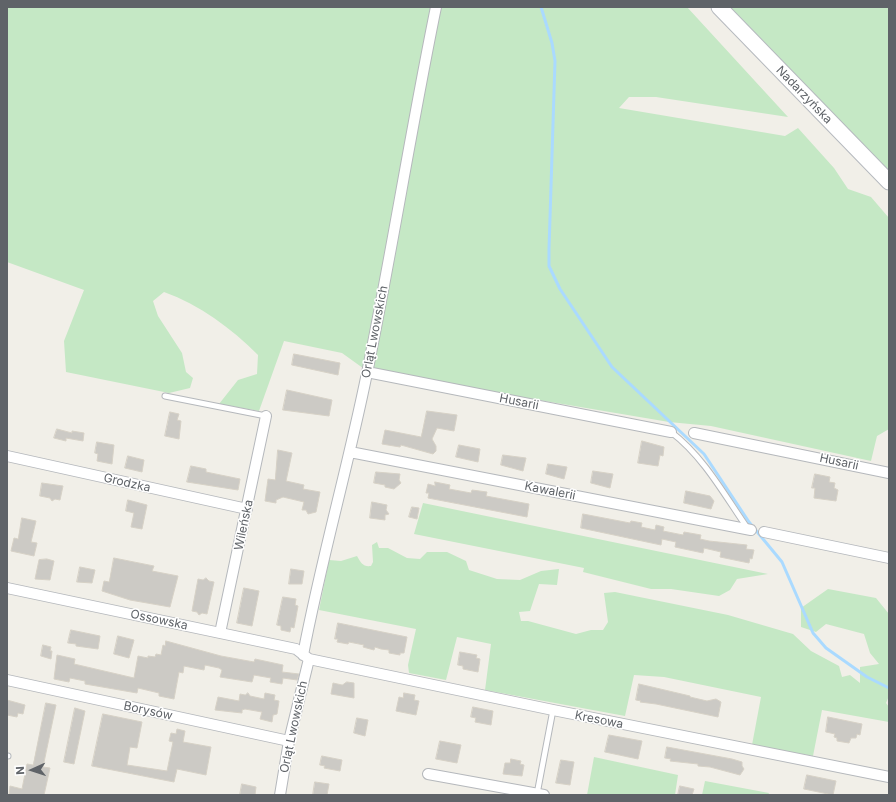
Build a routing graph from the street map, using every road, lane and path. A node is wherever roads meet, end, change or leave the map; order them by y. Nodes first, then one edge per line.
1 (436, 7) edge
2 (719, 7) edge
3 (889, 182) edge
4 (367, 372) junction
5 (165, 396) dead end
6 (266, 416) joint
7 (671, 432) joint
8 (694, 433) dead end
9 (350, 452) junction
10 (7, 456) edge
11 (889, 473) edge
12 (247, 509) junction
13 (749, 530) joint
14 (764, 532) dead end
15 (889, 558) edge
16 (7, 588) edge
17 (220, 633) junction
18 (306, 657) junction
19 (7, 680) edge
20 (553, 710) junction
21 (289, 741) junction
22 (428, 774) dead end
23 (889, 777) edge
24 (539, 794) edge
25 (280, 795) edge

1 - 4 street, Orląt Lwowskich
2 - 3 main road, Nadarzyńska
4 - 7 street, Husarii
4 - 9 street, Orląt Lwowskich
5 - 6 lane
6 - 12 street, Wileńska
7 - 13 lane
8 - 11 street, Husarii
9 - 13 street, Kawalerii
9 - 18 street, Orląt Lwowskich
10 - 12 street, Grodzka
12 - 17 street, Wileńska
14 - 15 street
16 - 17 street, Ossowska
17 - 18 street, Ossowska
18 - 20 street, Kresowa
18 - 21 street, Orląt Lwowskich
19 - 21 street, Borysów
20 - 23 street, Kresowa
20 - 24 lane
21 - 25 street, Orląt Lwowskich
22 - 24 street

